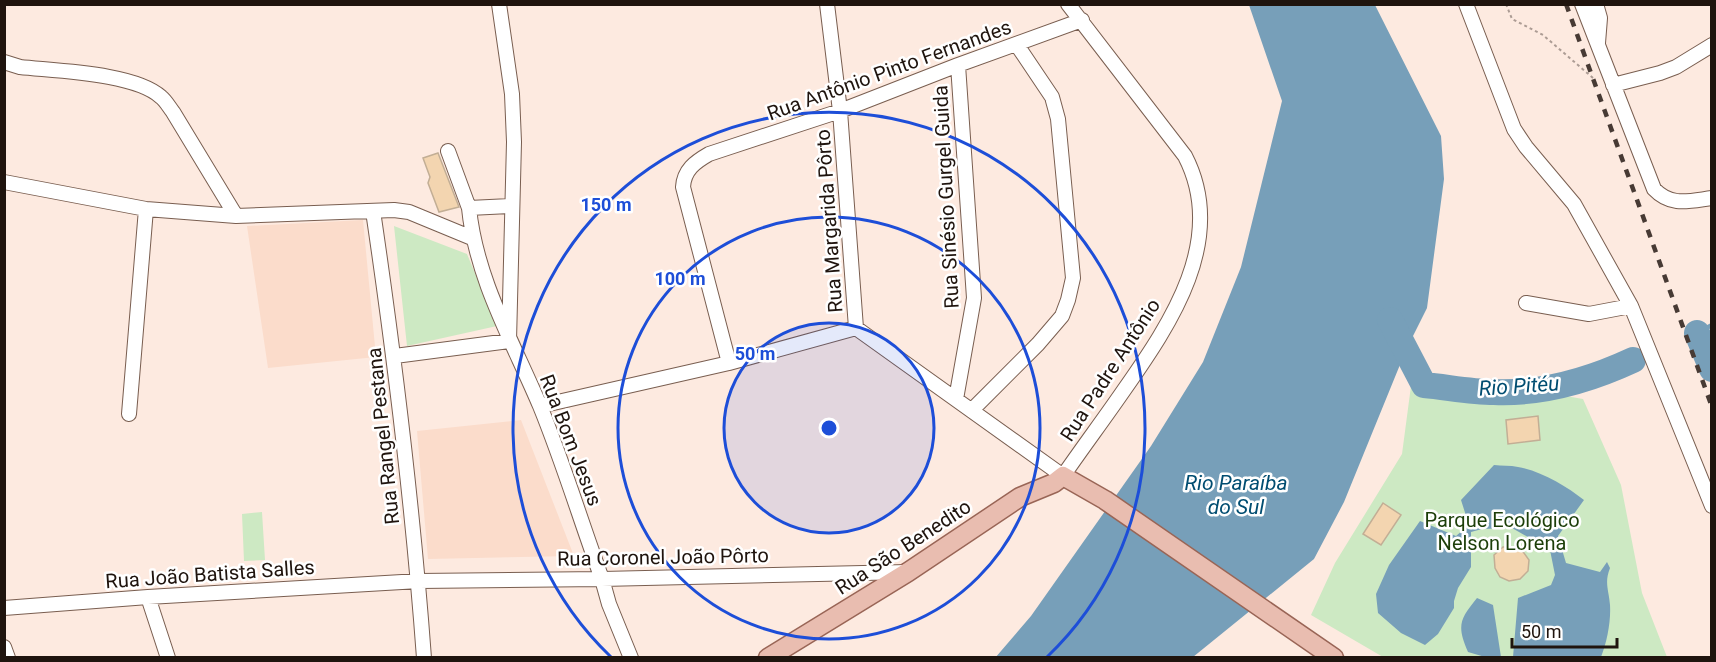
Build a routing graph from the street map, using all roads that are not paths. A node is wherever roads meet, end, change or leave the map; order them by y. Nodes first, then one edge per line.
1 (499, 4) edge
2 (827, 4) edge
3 (1068, 4) edge
4 (1466, 4) edge
5 (1582, 4) edge
6 (1596, 4) edge
7 (1082, 21) junction
8 (1017, 45) junction
9 (1597, 45) junction
10 (1712, 45) edge
11 (4, 62) edge
12 (958, 65) junction
13 (1613, 85) junction
14 (840, 111) junction
15 (448, 151) dead end
16 (4, 182) edge
17 (1712, 198) edge
18 (512, 206) junction
19 (469, 208) junction
20 (146, 209) junction
21 (373, 212) junction
22 (236, 216) junction
23 (472, 238) junction
24 (1526, 303) dead end
25 (1631, 306) junction
26 (856, 328) junction
27 (509, 341) junction
28 (395, 356) junction
29 (729, 363) junction
30 (956, 399) junction
31 (540, 406) junction
32 (972, 410) junction
33 (129, 414) dead end
34 (1063, 476) junction
35 (1712, 506) edge
36 (908, 572) junction
37 (602, 579) junction
38 (419, 581) junction
39 (148, 597) junction
40 (4, 608) edge
41 (4, 647) edge
42 (8, 657) edge
43 (168, 657) edge
44 (424, 657) edge
45 (631, 657) edge
46 (768, 657) edge
47 (1334, 657) edge

1 - 18 street
2 - 14 street, Rua Margarida Pôrto
3 - 7 street, Rua Padre Antônio
4 - 25 street
5 - 9 street
6 - 9 street
7 - 8 street, Rua Antônio Pinto Fernandes
7 - 34 street, Rua Padre Antônio
8 - 12 street, Rua Antônio Pinto Fernandes
8 - 32 street
9 - 13 street
10 - 13 street
11 - 22 street
12 - 14 street, Rua Antônio Pinto Fernandes
12 - 30 street, Rua Sinésio Gurgel Guida
13 - 17 street
14 - 26 street, Rua Margarida Pôrto
14 - 29 street, Rua Antônio Pinto Fernandes
15 - 19 street, Rua Bom Jesus
16 - 20 street
18 - 19 street
18 - 27 street
19 - 23 street, Rua Bom Jesus
20 - 22 street
20 - 33 street
21 - 22 street
21 - 23 street
21 - 28 street, Rua Rangel Pestana
23 - 27 street, Rua Bom Jesus
24 - 25 street
25 - 35 street
26 - 29 street
26 - 30 street
27 - 28 street
27 - 31 street, Rua Bom Jesus
28 - 38 street, Rua Rangel Pestana
29 - 31 street
30 - 32 street
31 - 37 street, Rua Bom Jesus
32 - 34 street
34 - 36 main road, Rua São Benedito
34 - 47 main road
36 - 37 street, Rua Coronel João Pôrto
36 - 46 main road, Rua São Benedito
37 - 38 street, Rua Coronel João Pôrto
37 - 45 street, Rua Bom Jesus
38 - 39 street, Rua João Batista Salles
38 - 44 street, Rua Rangel Pestana
39 - 40 street, Rua João Batista Salles
39 - 43 street
41 - 42 street

